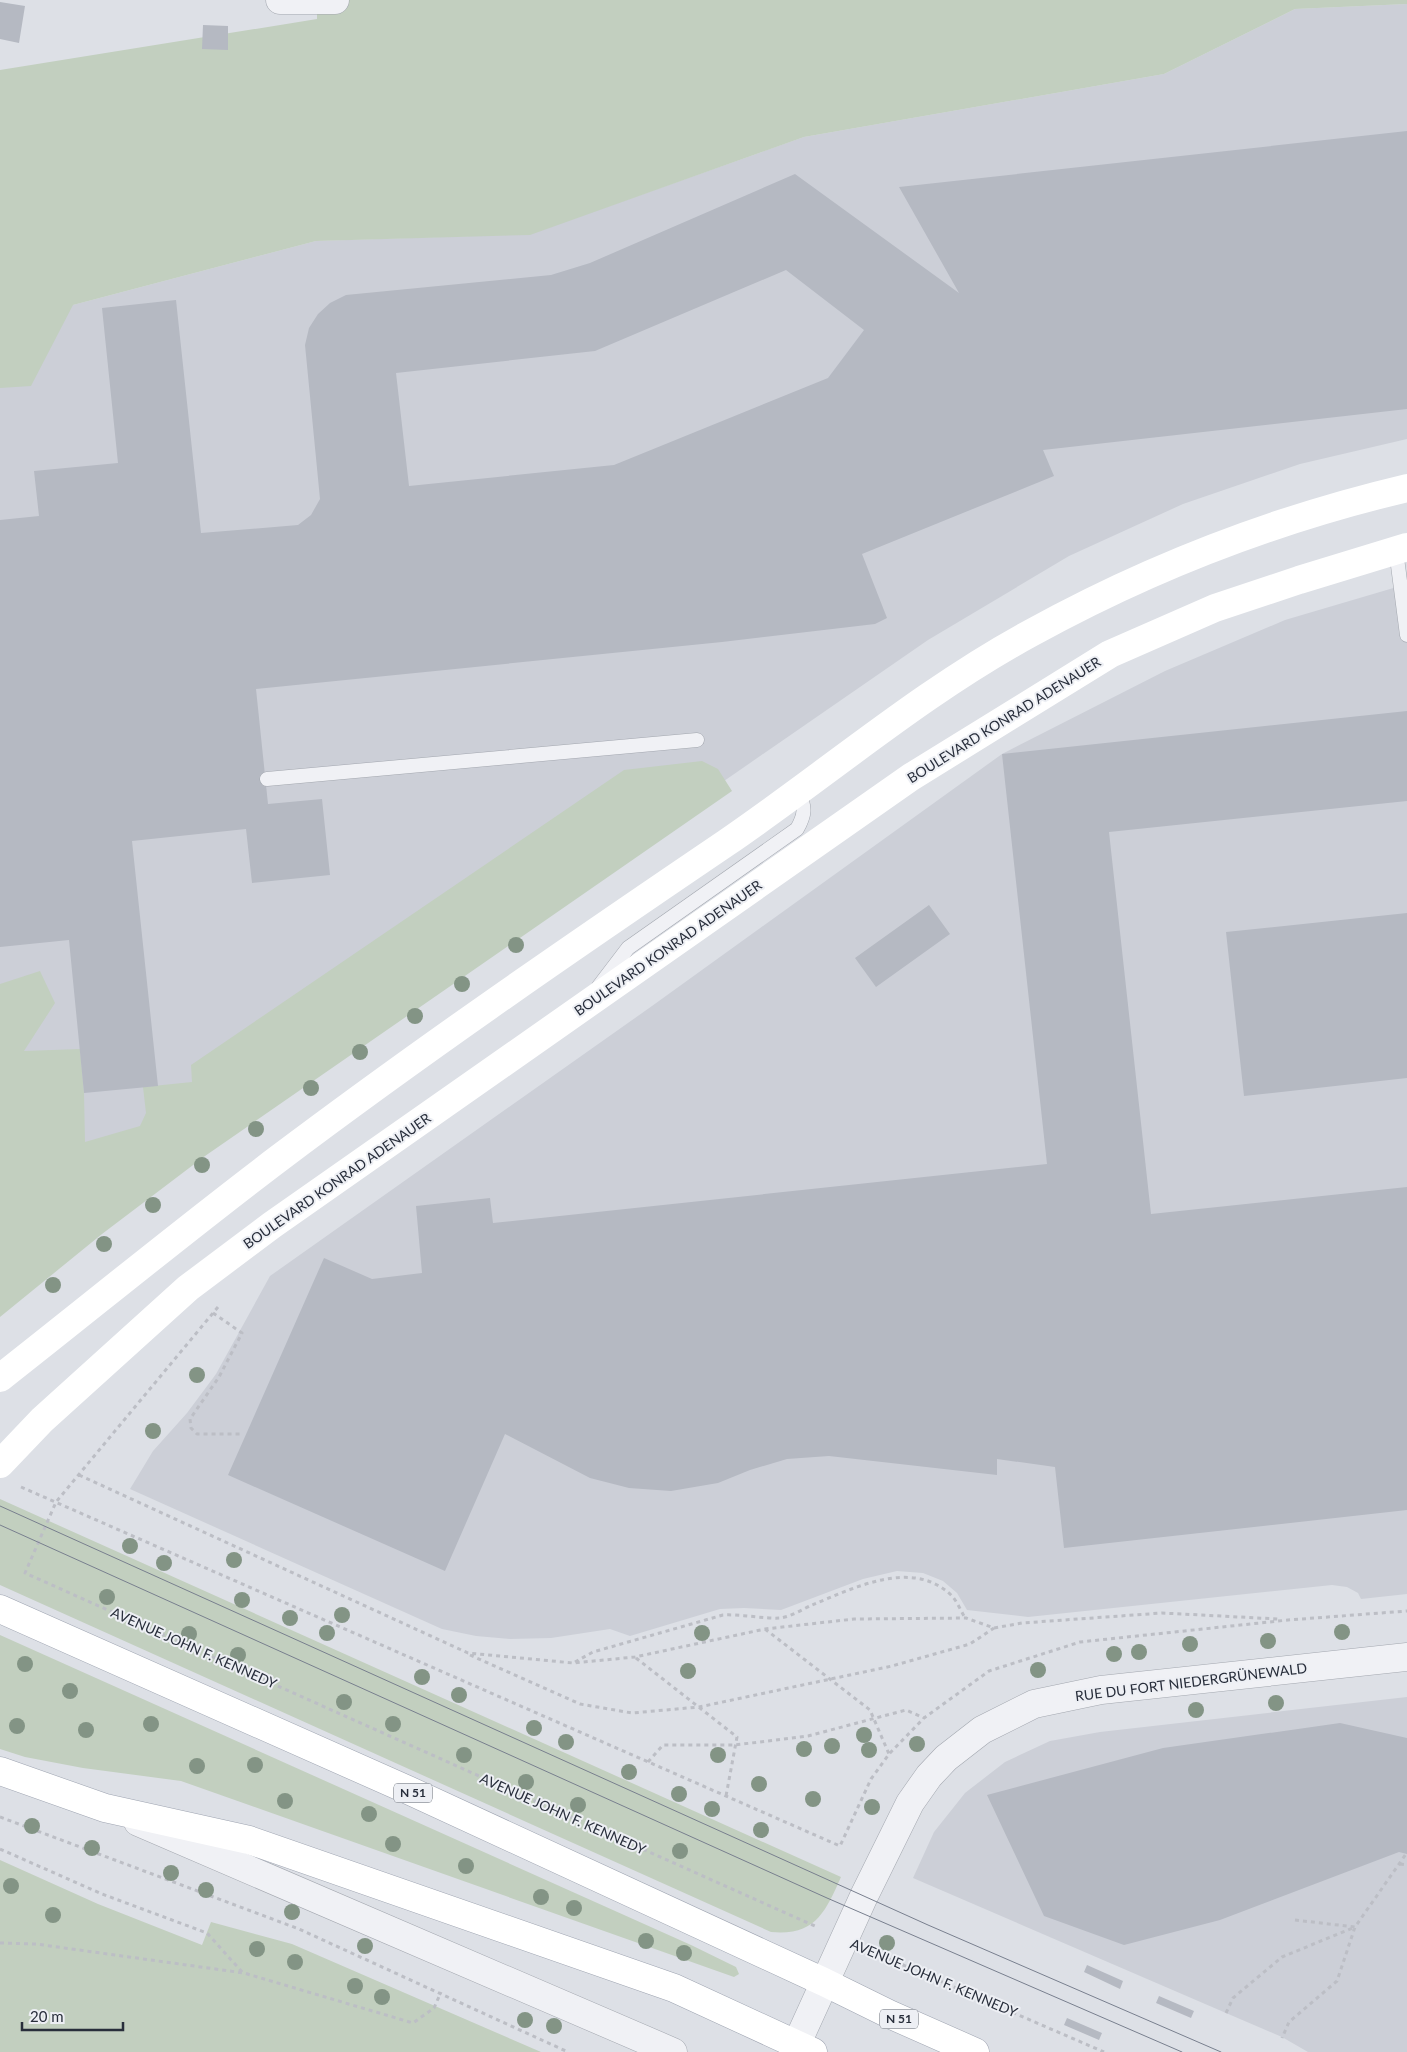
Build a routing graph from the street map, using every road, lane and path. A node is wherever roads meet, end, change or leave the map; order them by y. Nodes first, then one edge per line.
1 (280, 0) edge
2 (335, 0) edge
3 (1407, 488) edge
4 (1401, 548) edge
5 (1407, 635) edge
6 (696, 740) dead end
7 (267, 779) dead end
8 (798, 792) junction
9 (580, 1010) junction
10 (224, 1300) dead end
11 (213, 1312) junction
12 (0, 1378) edge
13 (241, 1434) dead end
14 (8, 1474) edge
15 (79, 1475) junction
16 (56, 1502) junction
17 (0, 1609) edge
18 (781, 1618) junction
19 (966, 1618) junction
20 (1288, 1620) dead end
21 (782, 1627) junction
22 (994, 1628) junction
23 (765, 1629) junction
24 (468, 1653) junction
25 (635, 1657) junction
26 (1407, 1657) edge
27 (573, 1663) junction
28 (828, 1680) junction
29 (699, 1707) junction
30 (873, 1718) junction
31 (924, 1718) dead end
32 (735, 1745) junction
33 (890, 1754) dead end
34 (648, 1762) junction
35 (0, 1771) edge
36 (726, 1796) junction
37 (105, 1808) junction
38 (0, 1817) edge
39 (840, 1846) dead end
40 (0, 1849) edge
41 (1406, 1854) edge
42 (1400, 1864) junction
43 (1407, 1865) edge
44 (1295, 1920) dead end
45 (1354, 1927) junction
46 (844, 1940) junction
47 (0, 1943) edge
48 (244, 1973) junction
49 (824, 1982) junction
50 (441, 1992) junction
51 (1226, 2013) dead end
52 (1282, 2038) dead end
53 (801, 2049) edge
54 (568, 2052) edge
55 (673, 2052) edge
56 (975, 2052) edge
57 (1104, 2052) edge

1 - 2 street
3 - 8 main road
4 - 5 lane
4 - 9 main road, BOULEVARD KONRAD ADENAUER
6 - 7 lane
8 - 9 lane
8 - 12 main road
9 - 14 main road, BOULEVARD KONRAD ADENAUER
10 - 11 path
11 - 13 path
11 - 15 path
14 - 16 path
15 - 16 path
15 - 24 path
16 - 34 path
16 - 46 path, AVENUE JOHN F. KENNEDY
17 - 49 main road, N 51
18 - 19 path
18 - 21 path
18 - 27 path
19 - 21 path
19 - 22 path
20 - 22 path
21 - 23 path
22 - 28 path
23 - 25 path
23 - 28 path
24 - 27 path
24 - 29 path
25 - 27 path
25 - 29 path
26 - 46 street, RUE DU FORT NIEDERGRÜNEWALD
28 - 29 path
28 - 30 path
29 - 32 path
30 - 31 path
30 - 32 path
30 - 33 path
32 - 34 path
32 - 36 path
34 - 36 path
35 - 37 main road
36 - 39 path
37 - 53 main road
37 - 55 street
38 - 50 path
40 - 48 path
41 - 42 path
42 - 43 path
42 - 45 path
44 - 45 path
45 - 51 path
45 - 52 path
46 - 49 street, RUE DU FORT NIEDERGRÜNEWALD
46 - 57 path, AVENUE JOHN F. KENNEDY
47 - 48 path
48 - 50 path
49 - 53 street
49 - 56 main road, N 51
50 - 54 path

